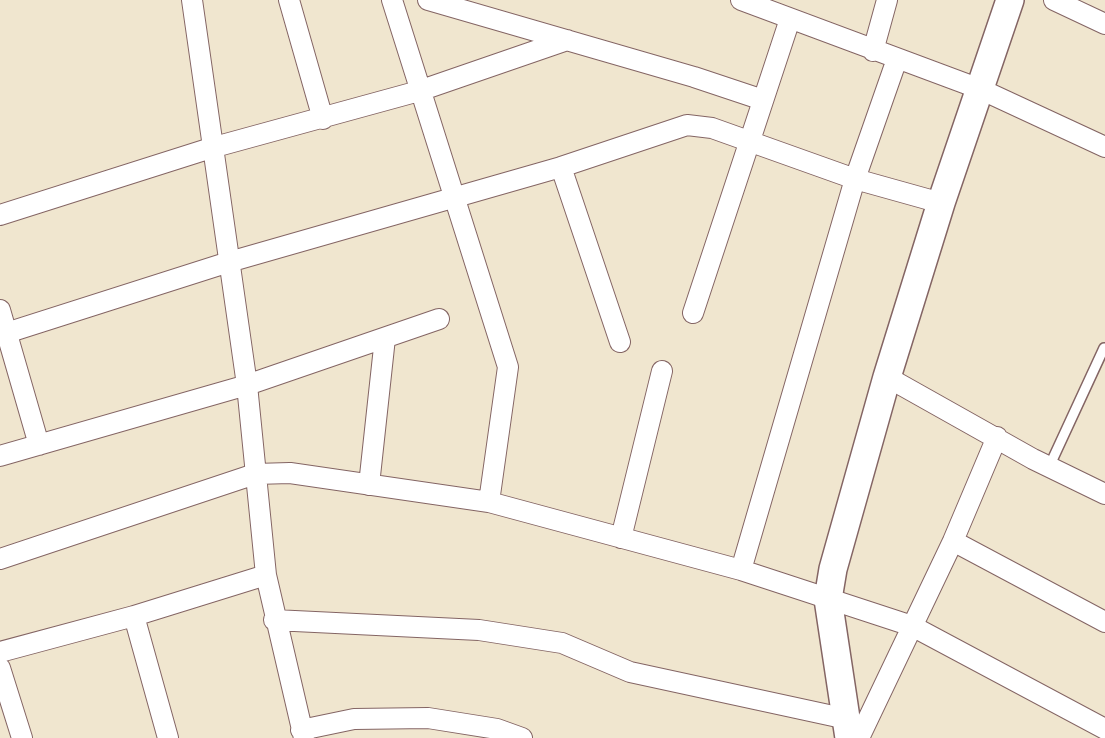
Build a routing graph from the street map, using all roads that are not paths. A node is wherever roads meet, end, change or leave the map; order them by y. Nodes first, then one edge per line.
1 (192, 0) edge
2 (289, 0) edge
3 (393, 0) edge
4 (428, 0) edge
5 (887, 0) edge
6 (1010, 0) edge
7 (1054, 0) edge
8 (749, 2) edge
9 (790, 19) junction
10 (1105, 24) edge
11 (567, 40) junction
12 (873, 51) junction
13 (897, 59) junction
14 (980, 89) junction
15 (419, 91) junction
16 (763, 100) junction
17 (323, 119) junction
18 (750, 140) junction
19 (1105, 147) edge
20 (211, 148) junction
21 (561, 167) junction
22 (855, 179) junction
23 (455, 199) junction
24 (941, 203) junction
25 (0, 215) edge
26 (230, 262) junction
27 (0, 310) edge
28 (693, 313) dead end
29 (439, 319) dead end
30 (4, 334) edge
31 (385, 338) junction
32 (621, 342) dead end
33 (1104, 348) edge
34 (662, 371) dead end
35 (887, 377) junction
36 (247, 386) junction
37 (997, 437) junction
38 (39, 445) junction
39 (0, 456) edge
40 (1048, 466) junction
41 (255, 474) junction
42 (369, 485) junction
43 (1105, 494) edge
44 (489, 502) junction
45 (621, 538) junction
46 (953, 541) junction
47 (0, 559) edge
48 (741, 570) junction
49 (266, 575) junction
50 (828, 599) junction
51 (134, 616) junction
52 (274, 620) junction
53 (1105, 622) edge
54 (912, 626) junction
55 (0, 652) edge
56 (0, 668) edge
57 (1105, 729) edge
58 (852, 732) edge
59 (302, 734) edge
60 (22, 738) edge
61 (168, 738) edge
62 (522, 738) edge

1 - 20 street
2 - 17 street
3 - 15 street
4 - 11 street
5 - 12 street
6 - 14 street
7 - 10 street
8 - 9 street
9 - 12 street
9 - 16 street
11 - 15 street
11 - 16 street
12 - 13 street
13 - 14 street
13 - 22 street
14 - 19 street
14 - 24 street
15 - 17 street
15 - 23 street
16 - 18 street
17 - 20 street
18 - 21 street
18 - 22 street
18 - 28 street
20 - 25 street
20 - 26 street
21 - 23 street
21 - 32 street
22 - 24 street
22 - 48 street
23 - 26 street
23 - 44 street
24 - 35 street
26 - 30 street
26 - 36 street
27 - 30 street
29 - 31 street
30 - 38 street
31 - 36 street
31 - 42 street
33 - 40 lane
34 - 45 street
35 - 37 street
35 - 50 street
36 - 38 street
36 - 41 street
37 - 40 street
37 - 46 street
38 - 39 street
40 - 43 street
41 - 42 street
41 - 47 street
41 - 49 street
42 - 44 street
44 - 45 street
45 - 48 street
46 - 53 street
46 - 54 street
48 - 50 street
49 - 51 street
49 - 52 street
50 - 54 street
50 - 58 street
51 - 55 street
51 - 61 street
52 - 58 street
52 - 59 street
54 - 57 street
54 - 58 street
56 - 60 street
59 - 62 street

